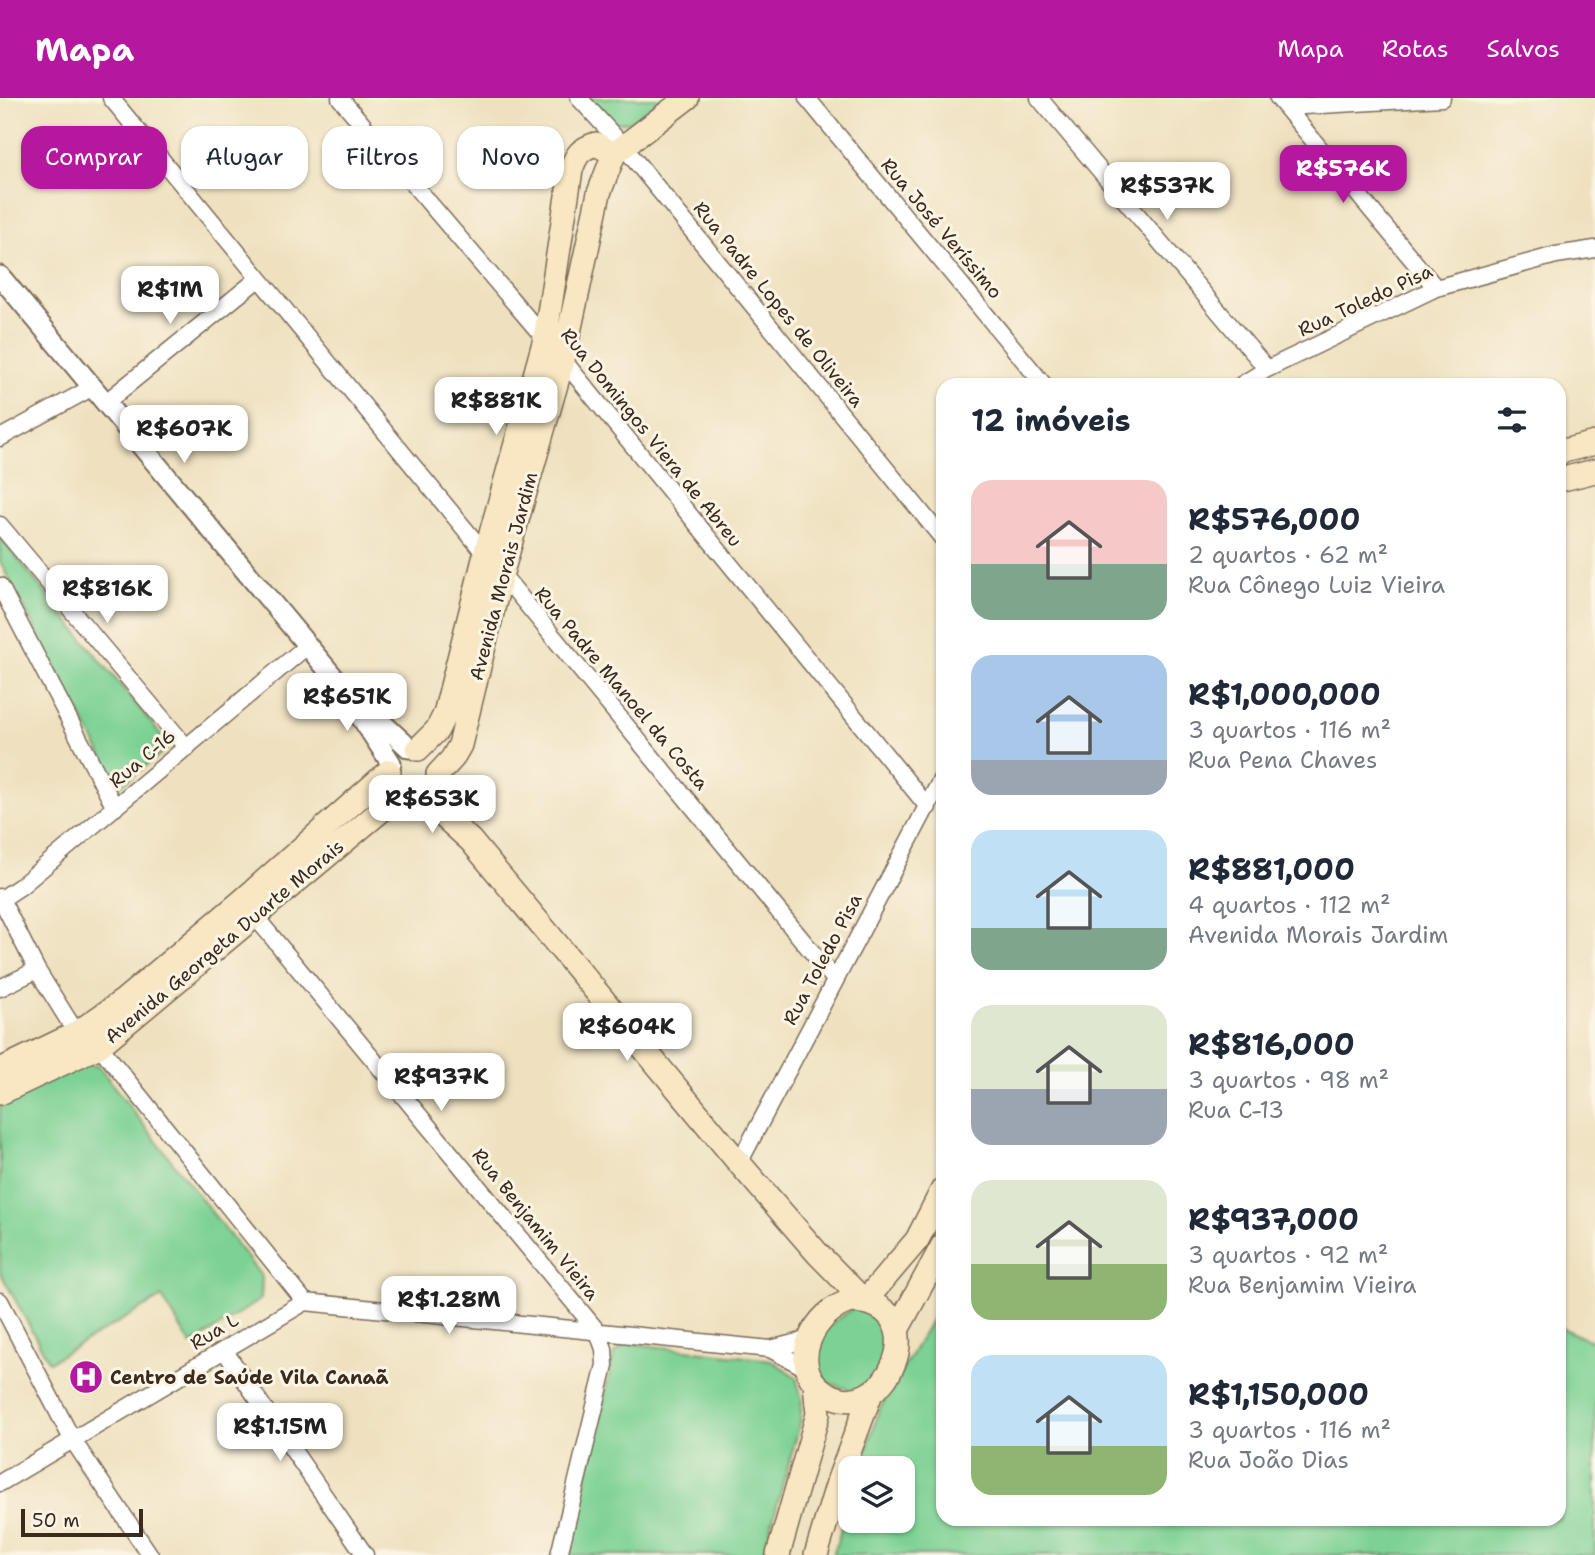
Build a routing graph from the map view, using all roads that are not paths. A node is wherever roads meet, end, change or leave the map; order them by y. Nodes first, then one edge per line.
1 (111, 98) edge
2 (340, 98) edge
3 (579, 98) edge
4 (687, 98) edge
5 (807, 98) edge
6 (1039, 98) edge
7 (1442, 98) edge
8 (1282, 103) edge
9 (615, 157) junction
10 (1595, 249) edge
11 (0, 276) edge
12 (258, 279) junction
13 (1436, 288) junction
14 (545, 339) junction
15 (563, 360) junction
16 (1267, 369) junction
17 (1038, 378) edge
18 (1252, 378) edge
19 (93, 387) junction
20 (106, 403) junction
21 (0, 438) edge
22 (1595, 443) edge
23 (1566, 450) edge
24 (1595, 471) edge
25 (1566, 478) edge
26 (0, 525) edge
27 (936, 531) edge
28 (485, 555) junction
29 (501, 576) junction
30 (0, 586) edge
31 (308, 645) junction
32 (337, 681) junction
33 (187, 748) junction
34 (414, 749) junction
35 (390, 767) junction
36 (424, 786) junction
37 (936, 790) edge
38 (928, 807) junction
39 (115, 808) junction
40 (0, 899) edge
41 (249, 909) junction
42 (37, 970) junction
43 (176, 970) junction
44 (835, 979) junction
45 (0, 988) edge
46 (77, 1033) junction
47 (99, 1046) junction
48 (0, 1070) edge
49 (0, 1093) edge
50 (739, 1163) junction
51 (936, 1203) edge
52 (818, 1254) junction
53 (936, 1258) edge
54 (864, 1301) junction
55 (305, 1302) junction
56 (1, 1304) edge
57 (829, 1310) junction
58 (897, 1330) junction
59 (598, 1332) junction
60 (810, 1339) junction
61 (770, 1349) junction
62 (224, 1350) junction
63 (811, 1376) junction
64 (870, 1393) junction
65 (72, 1439) junction
66 (0, 1483) edge
67 (150, 1555) edge
68 (365, 1555) edge
69 (559, 1555) edge
70 (778, 1555) edge
71 (816, 1555) edge

1 - 12 street, Rua Padre Manoel da Costa
2 - 14 street, Rua Domingos Viera de Abreu
3 - 9 street, Rua Padre Lopes de Oliveira
4 - 9 main road
5 - 17 street, Rua José Veríssimo
6 - 16 street
7 - 8 street
8 - 13 street
9 - 14 main road, Avenida Morais Jardim
9 - 15 main road, Avenida Morais Jardim
9 - 27 street, Rua Padre Lopes de Oliveira
10 - 13 street, Rua Toledo Pisa
11 - 19 street
12 - 20 street
12 - 28 street, Rua Padre Manoel da Costa
13 - 16 street, Rua Toledo Pisa
14 - 15 street, Rua Domingos Viera de Abreu
14 - 28 main road, Avenida Morais Jardim
15 - 29 main road, Avenida Morais Jardim
15 - 38 street, Rua Domingos Viera de Abreu
16 - 18 street, Rua Toledo Pisa
19 - 20 street
19 - 21 street
20 - 31 street
22 - 23 main road
24 - 25 main road
26 - 33 street
28 - 29 street, Rua Padre Manoel da Costa
28 - 34 main road, Avenida Morais Jardim
29 - 36 main road, Avenida Morais Jardim
29 - 44 street, Rua Padre Manoel da Costa
30 - 39 street
31 - 32 street
31 - 33 street, Rua C-16
32 - 34 street
32 - 35 street
33 - 39 street, Rua C-16
34 - 35 main road
34 - 36 main road
35 - 36 main road
35 - 41 main road, Avenida Georgeta Duarte Morais
36 - 41 main road, Avenida Georgeta Duarte Morais
36 - 50 main road
37 - 38 street, Rua Toledo Pisa
38 - 44 street, Rua Toledo Pisa
39 - 40 street, Rua C-16
40 - 42 street
41 - 43 main road, Avenida Georgeta Duarte Morais
41 - 59 street, Rua Benjamim Vieira
42 - 45 street
42 - 46 street
43 - 46 main road, Avenida Georgeta Duarte Morais
43 - 47 main road, Avenida Georgeta Duarte Morais
44 - 50 street, Rua Toledo Pisa
46 - 47 street
46 - 48 main road, Avenida Georgeta Duarte Morais
47 - 49 main road, Avenida Georgeta Duarte Morais
47 - 55 street
50 - 52 main road
51 - 54 main road
52 - 54 main road
52 - 57 main road
53 - 58 main road
54 - 57 main road
54 - 58 main road
55 - 59 street
55 - 62 street, Rua L
56 - 65 street
57 - 60 main road
58 - 64 main road
59 - 61 street
59 - 69 street, Rua Benjamim Vieira
60 - 61 street
60 - 63 main road
61 - 63 street
62 - 65 street, Rua L
62 - 68 street
63 - 64 main road
63 - 70 main road
64 - 71 main road
65 - 66 street, Rua L
65 - 67 street

